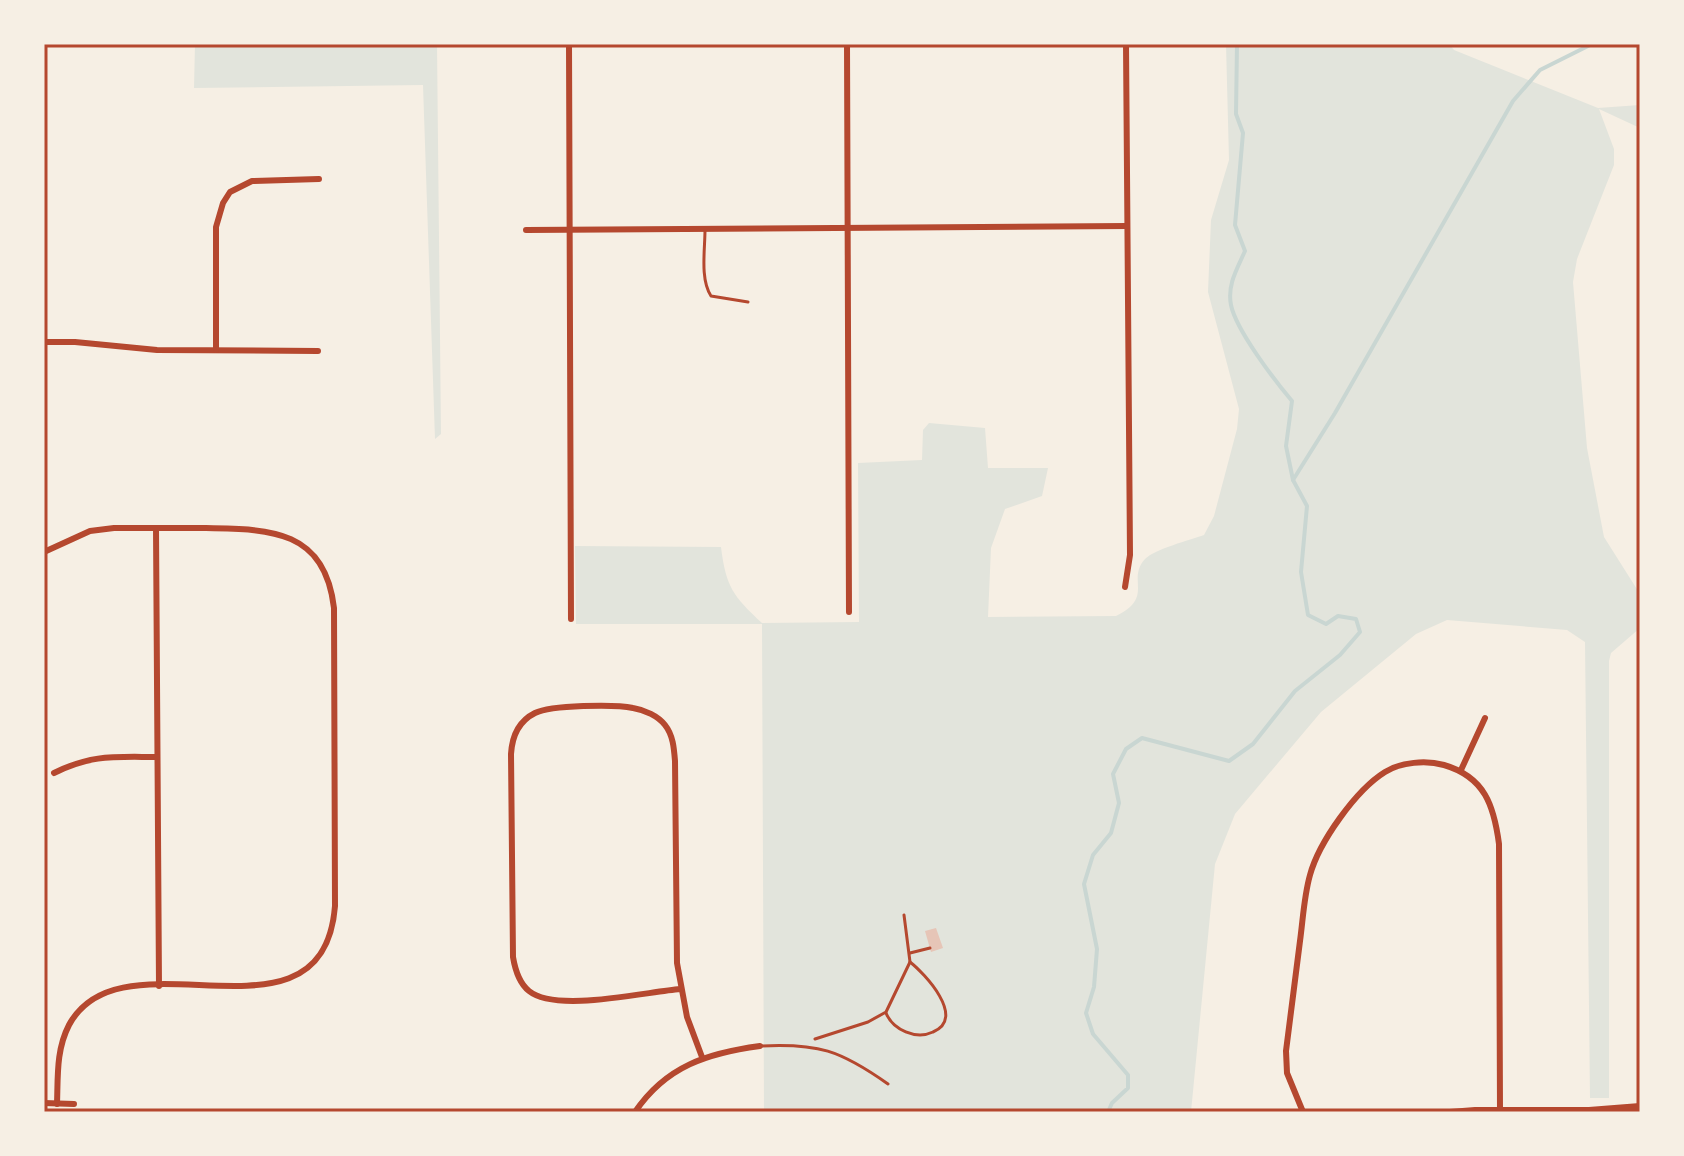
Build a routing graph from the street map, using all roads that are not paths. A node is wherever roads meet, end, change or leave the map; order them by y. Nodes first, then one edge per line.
1 (569, 44) edge
2 (847, 44) edge
3 (1126, 44) edge
4 (319, 179) dead end
5 (1127, 226) junction
6 (849, 227) junction
7 (705, 229) junction
8 (526, 230) dead end
9 (570, 231) junction
10 (748, 302) dead end
11 (44, 342) edge
12 (216, 350) junction
13 (318, 351) dead end
14 (156, 528) junction
15 (44, 552) edge
16 (1125, 587) dead end
17 (849, 612) dead end
18 (571, 619) dead end
19 (1485, 718) dead end
20 (157, 757) junction
21 (1461, 770) junction
22 (54, 773) dead end
23 (159, 986) junction
24 (680, 989) junction
25 (760, 1046) joint
26 (702, 1057) junction
27 (888, 1084) dead end
28 (44, 1103) edge
29 (57, 1104) junction
30 (74, 1104) dead end
31 (1640, 1106) edge
32 (1500, 1110) junction
33 (635, 1112) edge
34 (1303, 1112) edge
35 (1450, 1112) edge

1 - 9 street
2 - 6 street
3 - 5 street
4 - 12 street
5 - 6 street
5 - 16 street
6 - 7 street
6 - 17 street
7 - 9 street
7 - 10 lane
8 - 9 street
9 - 18 street
11 - 12 street
12 - 13 street
14 - 15 street
14 - 20 street
14 - 23 street
19 - 21 street
20 - 22 street
20 - 23 street
21 - 32 street
21 - 34 street
23 - 29 street
24 - 24 street
24 - 26 street
25 - 26 street
25 - 27 lane
26 - 33 street
28 - 29 street
29 - 30 street
31 - 32 street
32 - 35 street

